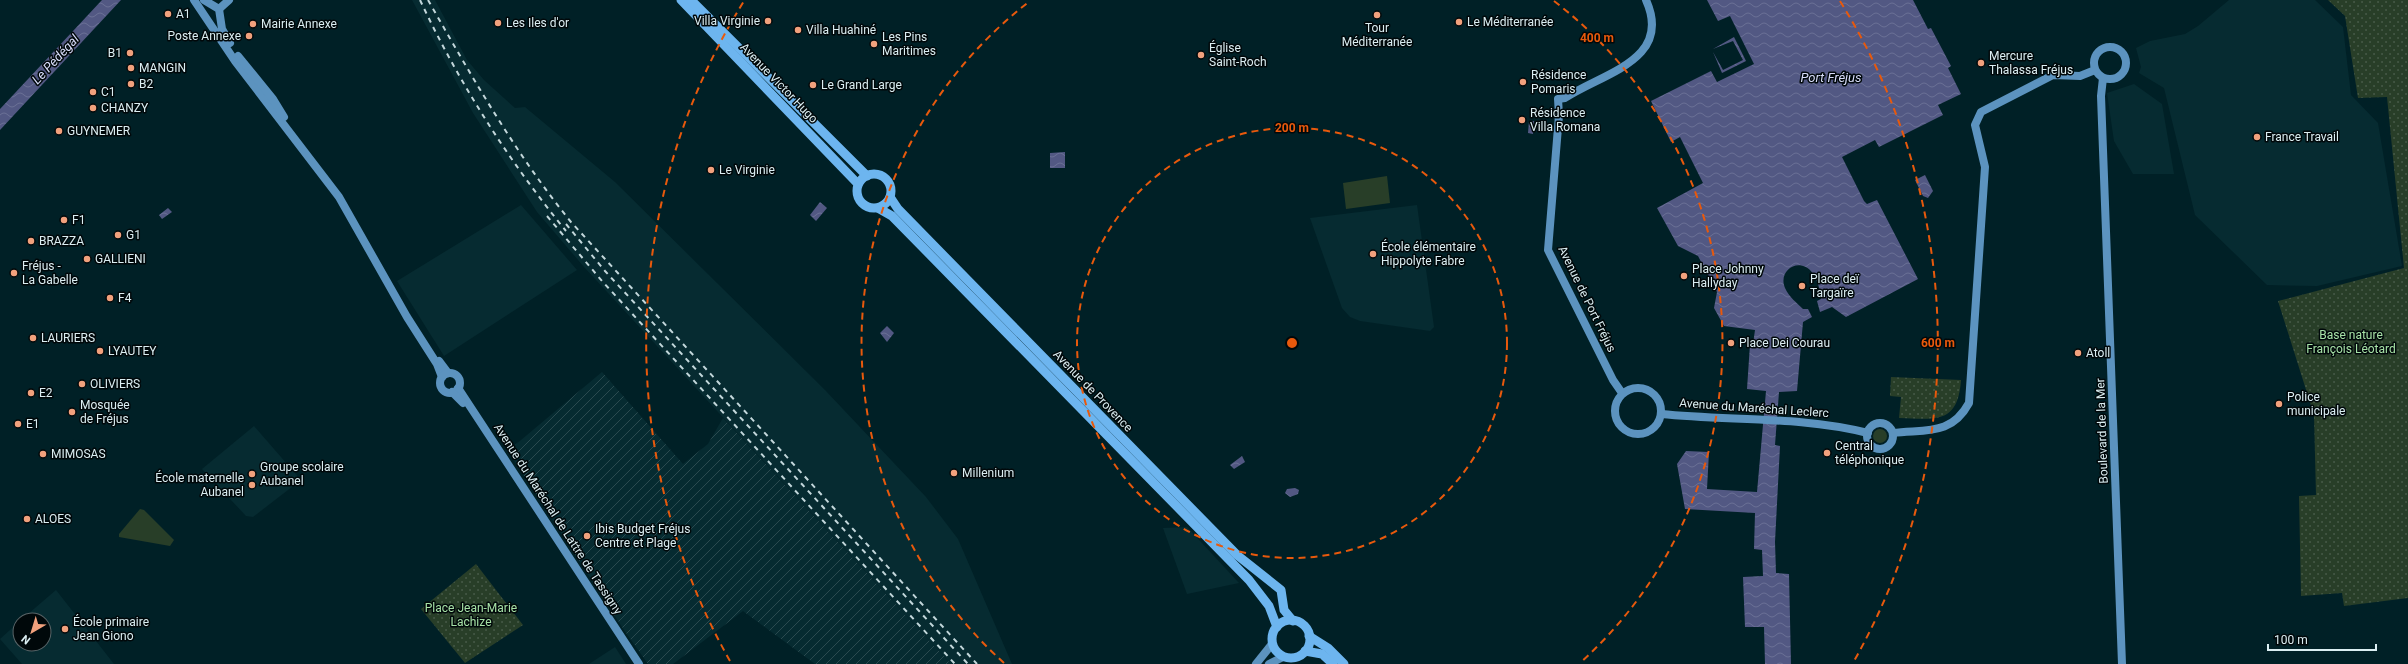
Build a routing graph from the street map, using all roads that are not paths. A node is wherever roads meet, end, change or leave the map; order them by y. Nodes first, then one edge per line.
1 (194, 0) edge
2 (204, 0) edge
3 (229, 0) edge
4 (681, 0) edge
5 (691, 0) edge
6 (1646, 0) edge
7 (215, 7) junction
8 (206, 18) junction
9 (219, 18) junction
10 (2095, 70) junction
11 (2104, 78) junction
12 (867, 176) junction
13 (858, 184) junction
14 (890, 197) junction
15 (878, 208) junction
16 (445, 375) junction
17 (455, 390) junction
18 (1622, 393) junction
19 (1661, 414) junction
20 (1868, 433) junction
21 (1893, 433) junction
22 (1293, 621) junction
23 (1277, 627) junction
24 (1309, 636) junction
25 (1272, 644) junction
26 (1305, 651) junction
27 (1284, 657) junction
28 (634, 664) edge
29 (639, 664) edge
30 (1256, 664) edge
31 (1269, 664) edge
32 (1333, 664) edge
33 (1344, 664) edge
34 (2122, 664) edge

1 - 8 street
2 - 7 street
3 - 7 street
4 - 13 main road, Avenue Victor Hugo
5 - 12 main road, Avenue Victor Hugo
6 - 18 street, Avenue de Port Fréjus
7 - 8 street
7 - 9 street
8 - 9 street
8 - 16 street
9 - 16 street
10 - 11 street
10 - 11 street
10 - 21 street
11 - 34 street, Boulevard de la Mer
12 - 13 main road
12 - 14 main road
13 - 15 main road
14 - 15 main road
14 - 22 main road, Avenue de Provence
15 - 23 main road, Avenue de Provence
16 - 17 street
16 - 17 street
17 - 28 street, Avenue du Maréchal de Lattre de Tassigny
17 - 29 street, Avenue du Maréchal de Lattre de Tassigny
18 - 19 street
18 - 19 street
19 - 20 street, Avenue du Maréchal Leclerc
20 - 21 street
20 - 21 street
22 - 23 main road
22 - 24 main road
23 - 25 main road
24 - 26 main road
24 - 33 main road
25 - 27 main road
25 - 30 street
26 - 27 main road
26 - 32 main road
27 - 31 street

